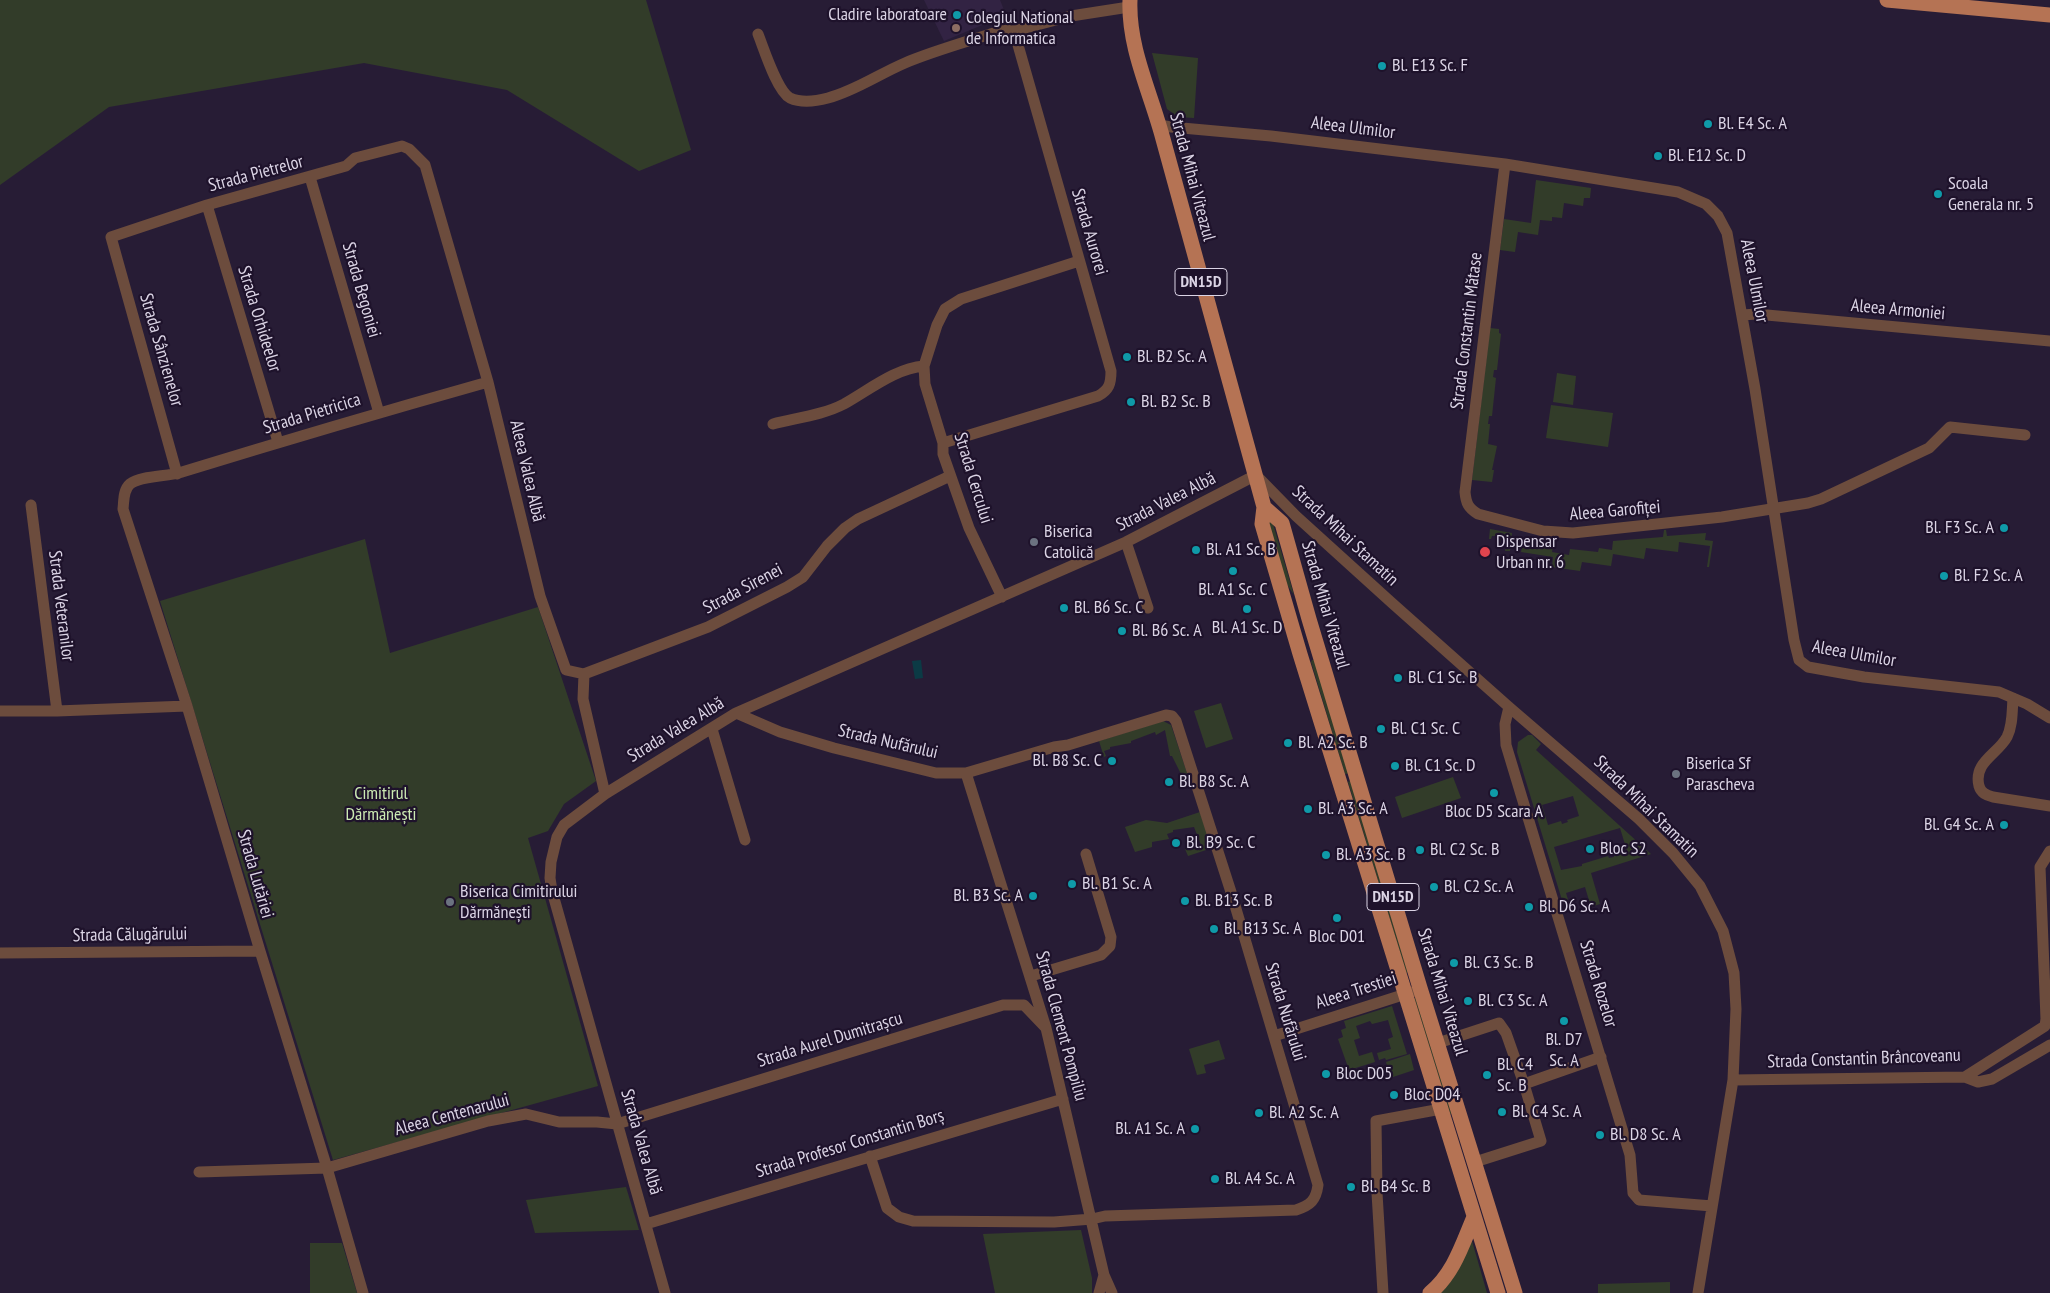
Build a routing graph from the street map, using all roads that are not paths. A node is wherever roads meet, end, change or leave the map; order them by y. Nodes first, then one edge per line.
1 (1887, 0) edge
2 (1130, 3) edge
3 (2050, 15) edge
4 (1014, 31) junction
5 (758, 34) dead end
6 (1159, 124) junction
7 (409, 149) joint
8 (1505, 164) junction
9 (310, 177) junction
10 (207, 205) junction
11 (111, 237) joint
12 (1079, 261) junction
13 (1743, 315) junction
14 (2050, 341) edge
15 (924, 366) junction
16 (488, 382) junction
17 (379, 413) junction
18 (773, 424) dead end
19 (2025, 435) dead end
20 (278, 442) junction
21 (944, 443) junction
22 (177, 474) junction
23 (1256, 475) junction
24 (950, 476) junction
25 (147, 479) joint
26 (1466, 502) joint
27 (30, 505) dead end
28 (1264, 507) junction
29 (1775, 509) junction
30 (1289, 520) junction
31 (1126, 542) junction
32 (1002, 596) junction
33 (1148, 608) dead end
34 (584, 674) junction
35 (2013, 698) junction
36 (187, 706) junction
37 (1509, 707) junction
38 (0, 711) edge
39 (57, 711) junction
40 (736, 713) junction
41 (2050, 718) edge
42 (712, 729) junction
43 (966, 773) junction
44 (605, 794) junction
45 (2050, 806) edge
46 (745, 840) dead end
47 (2050, 851) edge
48 (1086, 854) dead end
49 (260, 951) junction
50 (0, 953) edge
51 (1031, 976) junction
52 (1420, 988) junction
53 (1405, 994) junction
54 (1046, 1028) junction
55 (1274, 1036) junction
56 (1438, 1043) junction
57 (2050, 1045) edge
58 (1601, 1057) junction
59 (1965, 1077) junction
60 (1733, 1080) junction
61 (1524, 1084) junction
62 (1063, 1098) junction
63 (1441, 1109) junction
64 (617, 1124) junction
65 (1469, 1142) junction
66 (1453, 1148) junction
67 (870, 1156) junction
68 (1475, 1162) junction
69 (328, 1168) junction
70 (199, 1172) dead end
71 (1712, 1206) junction
72 (1474, 1217) junction
73 (1092, 1219) junction
74 (646, 1224) junction
75 (1104, 1274) junction
76 (362, 1293) edge
77 (665, 1293) edge
78 (1099, 1293) edge
79 (1112, 1293) edge
80 (1383, 1293) edge
81 (1430, 1293) edge
82 (1498, 1293) edge
83 (1515, 1293) edge
84 (1698, 1293) edge

1 - 3 main road
2 - 4 street
2 - 6 main road, Strada Mihai Viteazul / DN15D
4 - 5 street
4 - 12 street, Strada Aurorei
6 - 8 street, Aleea Ulmilor
6 - 23 main road, Strada Mihai Viteazul / DN15D
7 - 9 street, Strada Pietrelor
7 - 16 street, Aleea Valea Albă
8 - 13 street, Aleea Ulmilor
8 - 26 street, Strada Constantin Mătase
9 - 10 street, Strada Pietrelor
9 - 17 street, Strada Begoniei
10 - 11 street, Strada Pietrelor
10 - 20 street, Strada Orhideelor
11 - 22 street, Strada Sânzienelor
12 - 15 street, Strada Cercului
12 - 21 street, Strada Aurorei
13 - 14 street, Aleea Armoniei
13 - 29 street, Aleea Ulmilor
15 - 18 street
15 - 21 street, Strada Cercului
16 - 17 street, Strada Pietricica
16 - 34 street, Aleea Valea Albă
17 - 20 street, Strada Pietricica
19 - 29 street, Aleea Garofiței
20 - 22 street, Strada Pietricica
21 - 24 street, Strada Cercului
22 - 25 street, Strada Pietricica
23 - 28 main road, Strada Mihai Viteazul / DN15D
23 - 30 street, Strada Mihai Stamatin
23 - 31 street, Strada Valea Albă
24 - 32 street, Strada Cercului
24 - 34 street, Strada Sirenei
25 - 36 street, Strada Lutăriei
26 - 29 street, Aleea Garofiței
27 - 39 street, Strada Veteranilor
28 - 30 main road, Strada Mihai Viteazul
28 - 53 main road, Strada Mihai Viteazul / DN15D
29 - 35 street, Aleea Ulmilor
30 - 37 street, Strada Mihai Stamatin
30 - 52 main road, Strada Mihai Viteazul / DN15D
31 - 32 street, Strada Valea Albă
31 - 33 street
32 - 40 street, Strada Valea Albă
34 - 44 street
35 - 41 street, Aleea Ulmilor
35 - 45 street
36 - 39 street
36 - 49 street, Strada Lutăriei
37 - 58 street, Strada Rozelor
37 - 60 street, Strada Mihai Stamatin
38 - 39 street
40 - 42 street, Strada Valea Albă
40 - 43 street, Strada Nufărului
42 - 44 street, Strada Valea Albă
42 - 46 street
43 - 51 street, Strada Clement Pompiliu
43 - 55 street, Strada Nufărului
44 - 64 street, Strada Valea Albă
47 - 59 street, Strada Constantin Brâncoveanu
48 - 51 street
49 - 50 street, Strada Călugărului
49 - 69 street, Strada Lutăriei
51 - 54 street, Strada Clement Pompiliu
52 - 53 street, Aleea Trestiei
52 - 56 main road, Strada Mihai Viteazul / DN15D
53 - 55 street, Aleea Trestiei
53 - 63 main road, Strada Mihai Viteazul / DN15D
54 - 62 street, Strada Clement Pompiliu
54 - 64 street, Strada Aurel Dumitrașcu
55 - 73 street, Strada Nufărului
56 - 61 street
56 - 65 main road, Strada Mihai Viteazul / DN15D
57 - 59 street
58 - 61 street
58 - 71 street, Strada Rozelor
59 - 60 street, Strada Constantin Brâncoveanu
60 - 71 street, Strada Mihai Stamatin
61 - 68 street
62 - 67 street, Strada Profesor Constantin Borș
62 - 73 street, Strada Clement Pompiliu
63 - 66 main road, Strada Mihai Viteazul / DN15D
63 - 80 street
64 - 69 street, Aleea Centenarului
64 - 74 street, Strada Valea Albă
65 - 66 main road
65 - 68 main road, Strada Mihai Viteazul / DN15D
66 - 72 main road, Strada Mihai Viteazul / DN15D
67 - 73 street, Strada Nufărului
67 - 74 street, Strada Profesor Constantin Borș
68 - 83 main road, Strada Mihai Viteazul / DN15D
69 - 70 street, Aleea Centenarului
69 - 76 street, Strada Lutăriei
71 - 84 street, Strada Mihai Stamatin
72 - 81 main road
72 - 82 main road, Strada Mihai Viteazul / DN15D
73 - 75 street, Strada Clement Pompiliu
74 - 77 street, Strada Valea Albă
75 - 78 street, Strada Clement Pompiliu
75 - 79 street

